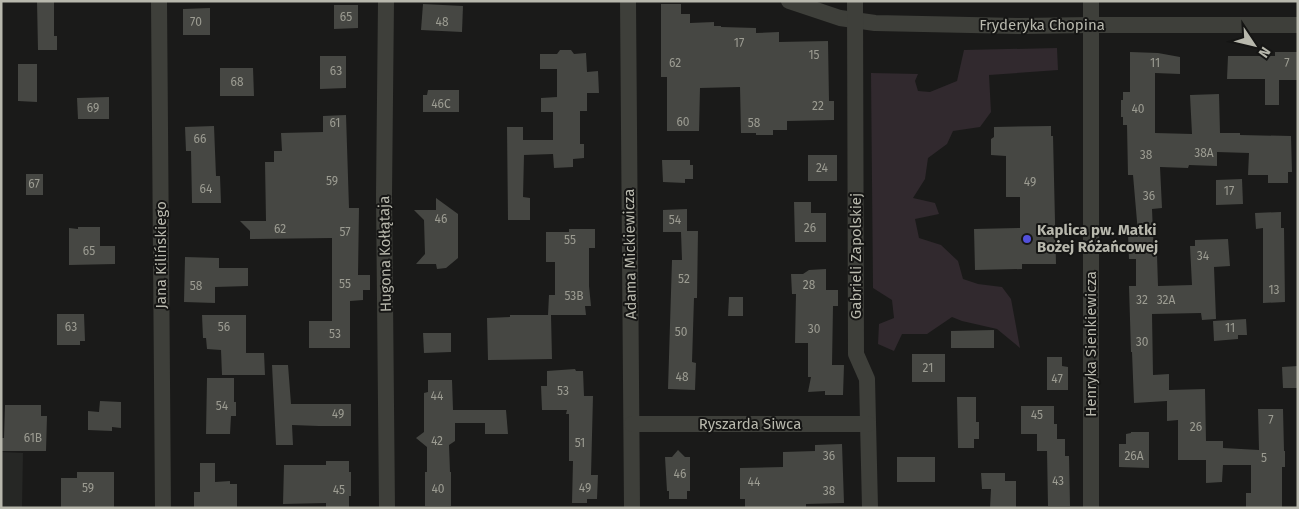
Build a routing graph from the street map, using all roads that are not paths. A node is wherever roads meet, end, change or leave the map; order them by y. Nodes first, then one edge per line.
1 (159, 1) edge
2 (386, 1) edge
3 (628, 1) edge
4 (789, 1) edge
5 (855, 1) edge
6 (1091, 1) edge
7 (855, 21) junction
8 (1091, 25) junction
9 (1298, 25) edge
10 (632, 424) junction
11 (868, 424) junction
12 (163, 508) edge
13 (387, 508) edge
14 (632, 508) edge
15 (870, 508) edge
16 (1092, 508) edge

1 - 12 street, Jana Kilińskiego
2 - 13 street, Hugona Kołłątaja
3 - 10 street, Adama Mickiewicza
4 - 7 street, Fryderyka Chopina
5 - 7 street, Gabrieli Zapolskiej
6 - 8 street, Henryka Sienkiewicza
7 - 8 street, Fryderyka Chopina
7 - 11 street, Gabrieli Zapolskiej
8 - 9 street, Fryderyka Chopina
8 - 16 street, Henryka Sienkiewicza
10 - 11 street, Ryszarda Siwca
10 - 14 street, Adama Mickiewicza
11 - 15 street, Gabrieli Zapolskiej

